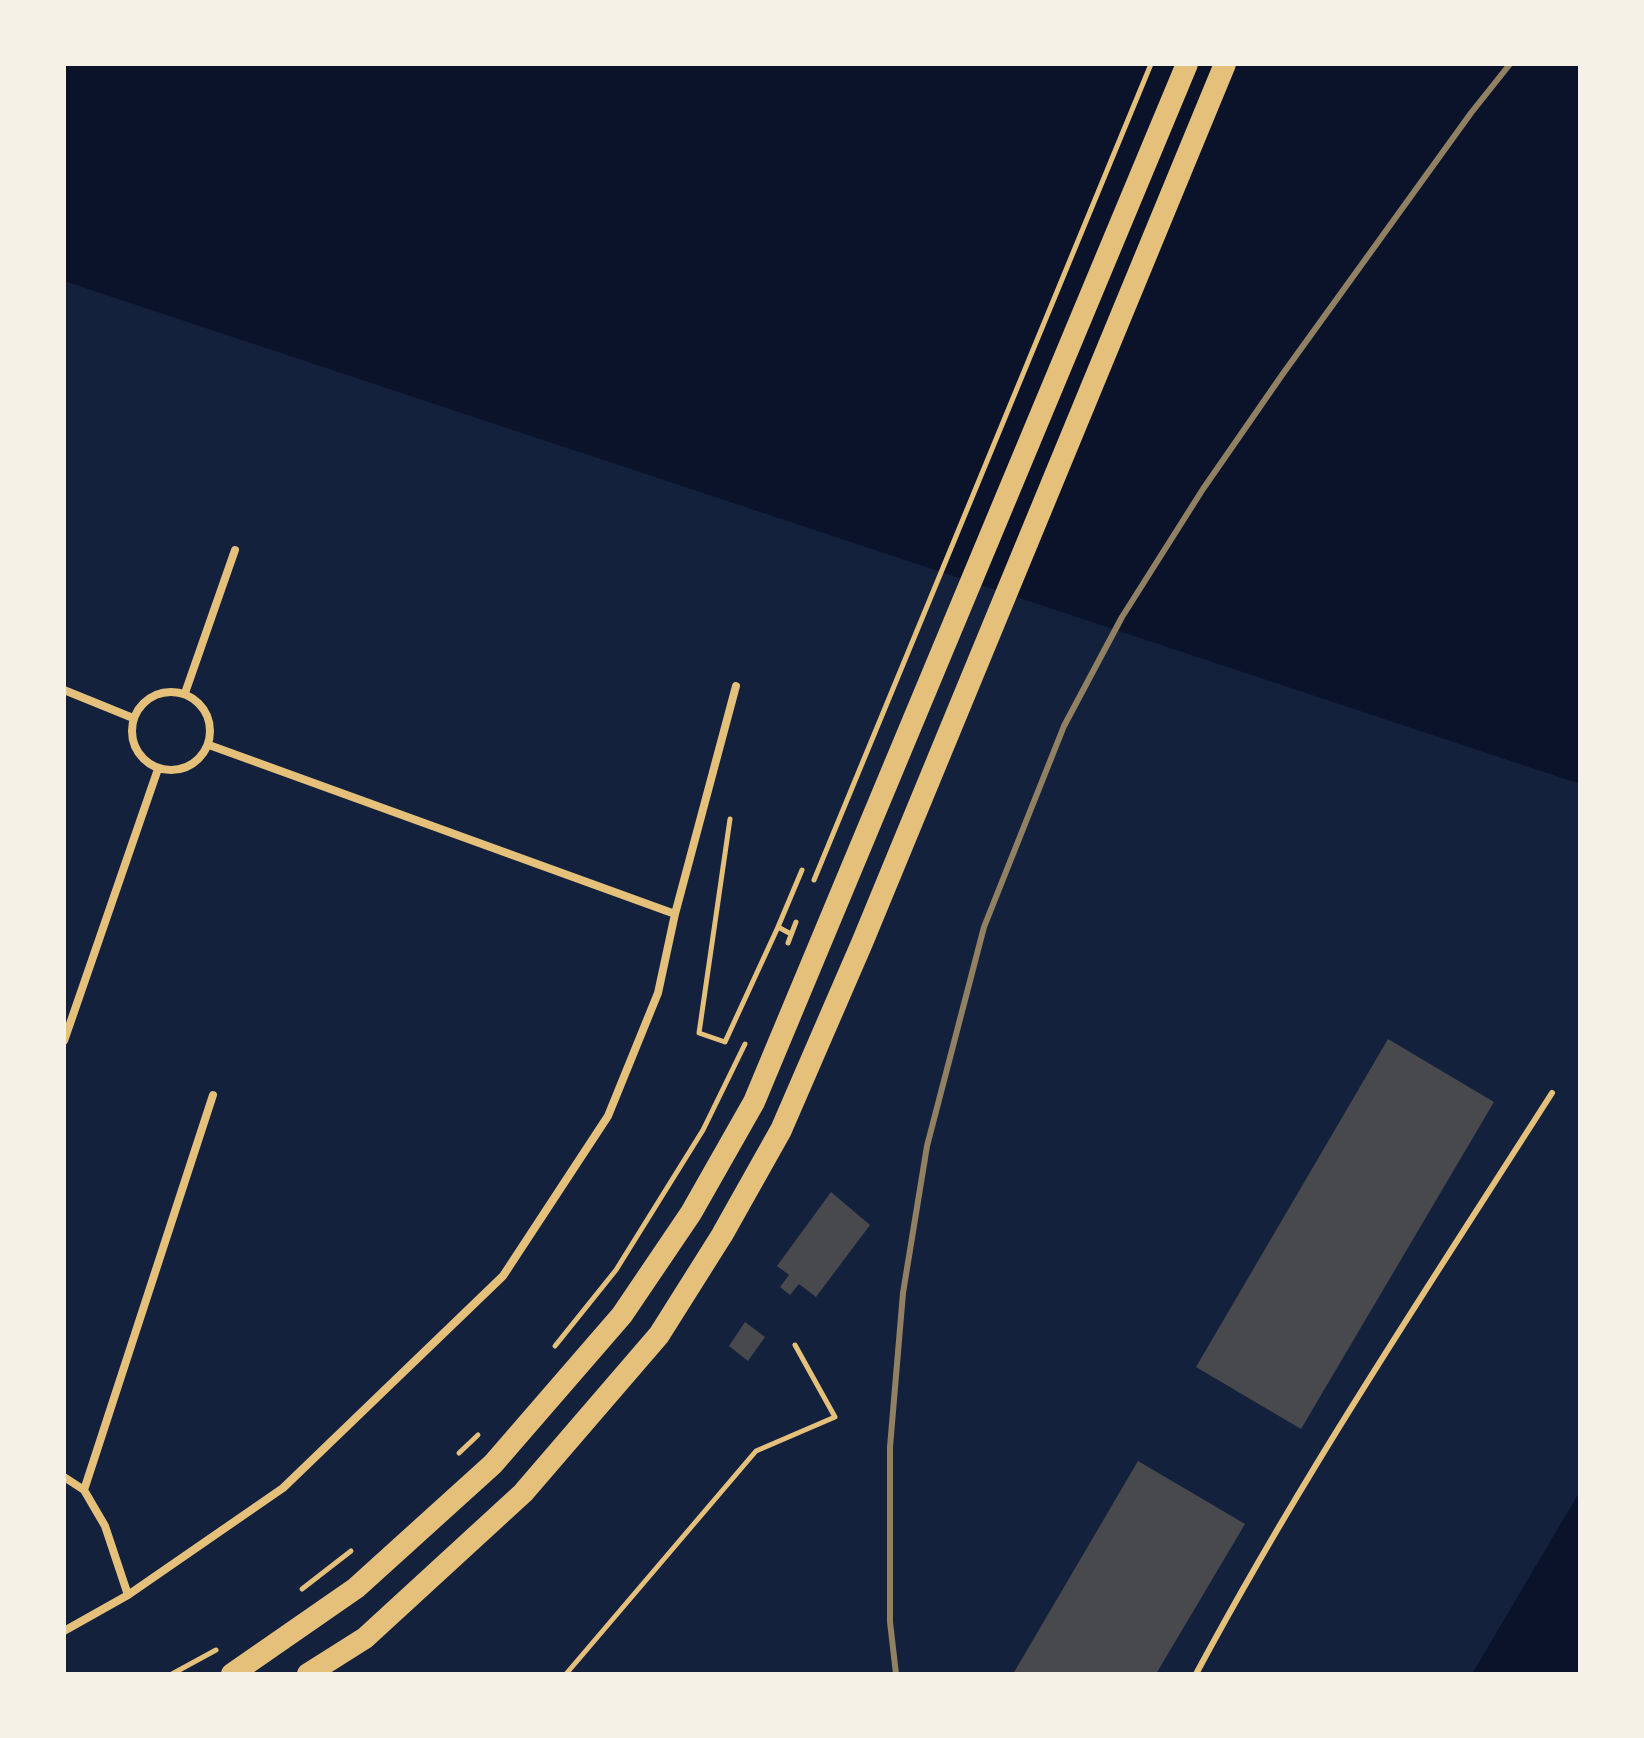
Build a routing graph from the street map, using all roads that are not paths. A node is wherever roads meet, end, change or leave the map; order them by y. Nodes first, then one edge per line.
1 (1187, 64) edge
2 (1225, 64) edge
3 (235, 550) dead end
4 (736, 686) dead end
5 (64, 690) edge
6 (185, 693) junction
7 (133, 718) junction
8 (209, 745) junction
9 (158, 769) junction
10 (675, 914) junction
11 (64, 1041) edge
12 (1552, 1093) dead end
13 (213, 1095) dead end
14 (64, 1477) edge
15 (84, 1490) junction
16 (128, 1595) junction
17 (64, 1631) edge
18 (232, 1674) edge
19 (308, 1674) edge
20 (1196, 1674) edge

1 - 18 highway
2 - 19 highway
3 - 6 street
4 - 10 street
5 - 7 street
6 - 7 street
6 - 8 street
7 - 9 street
8 - 9 street
8 - 10 street
9 - 11 street
10 - 16 street
12 - 20 lane
13 - 15 street
14 - 15 street
15 - 16 street
16 - 17 street

